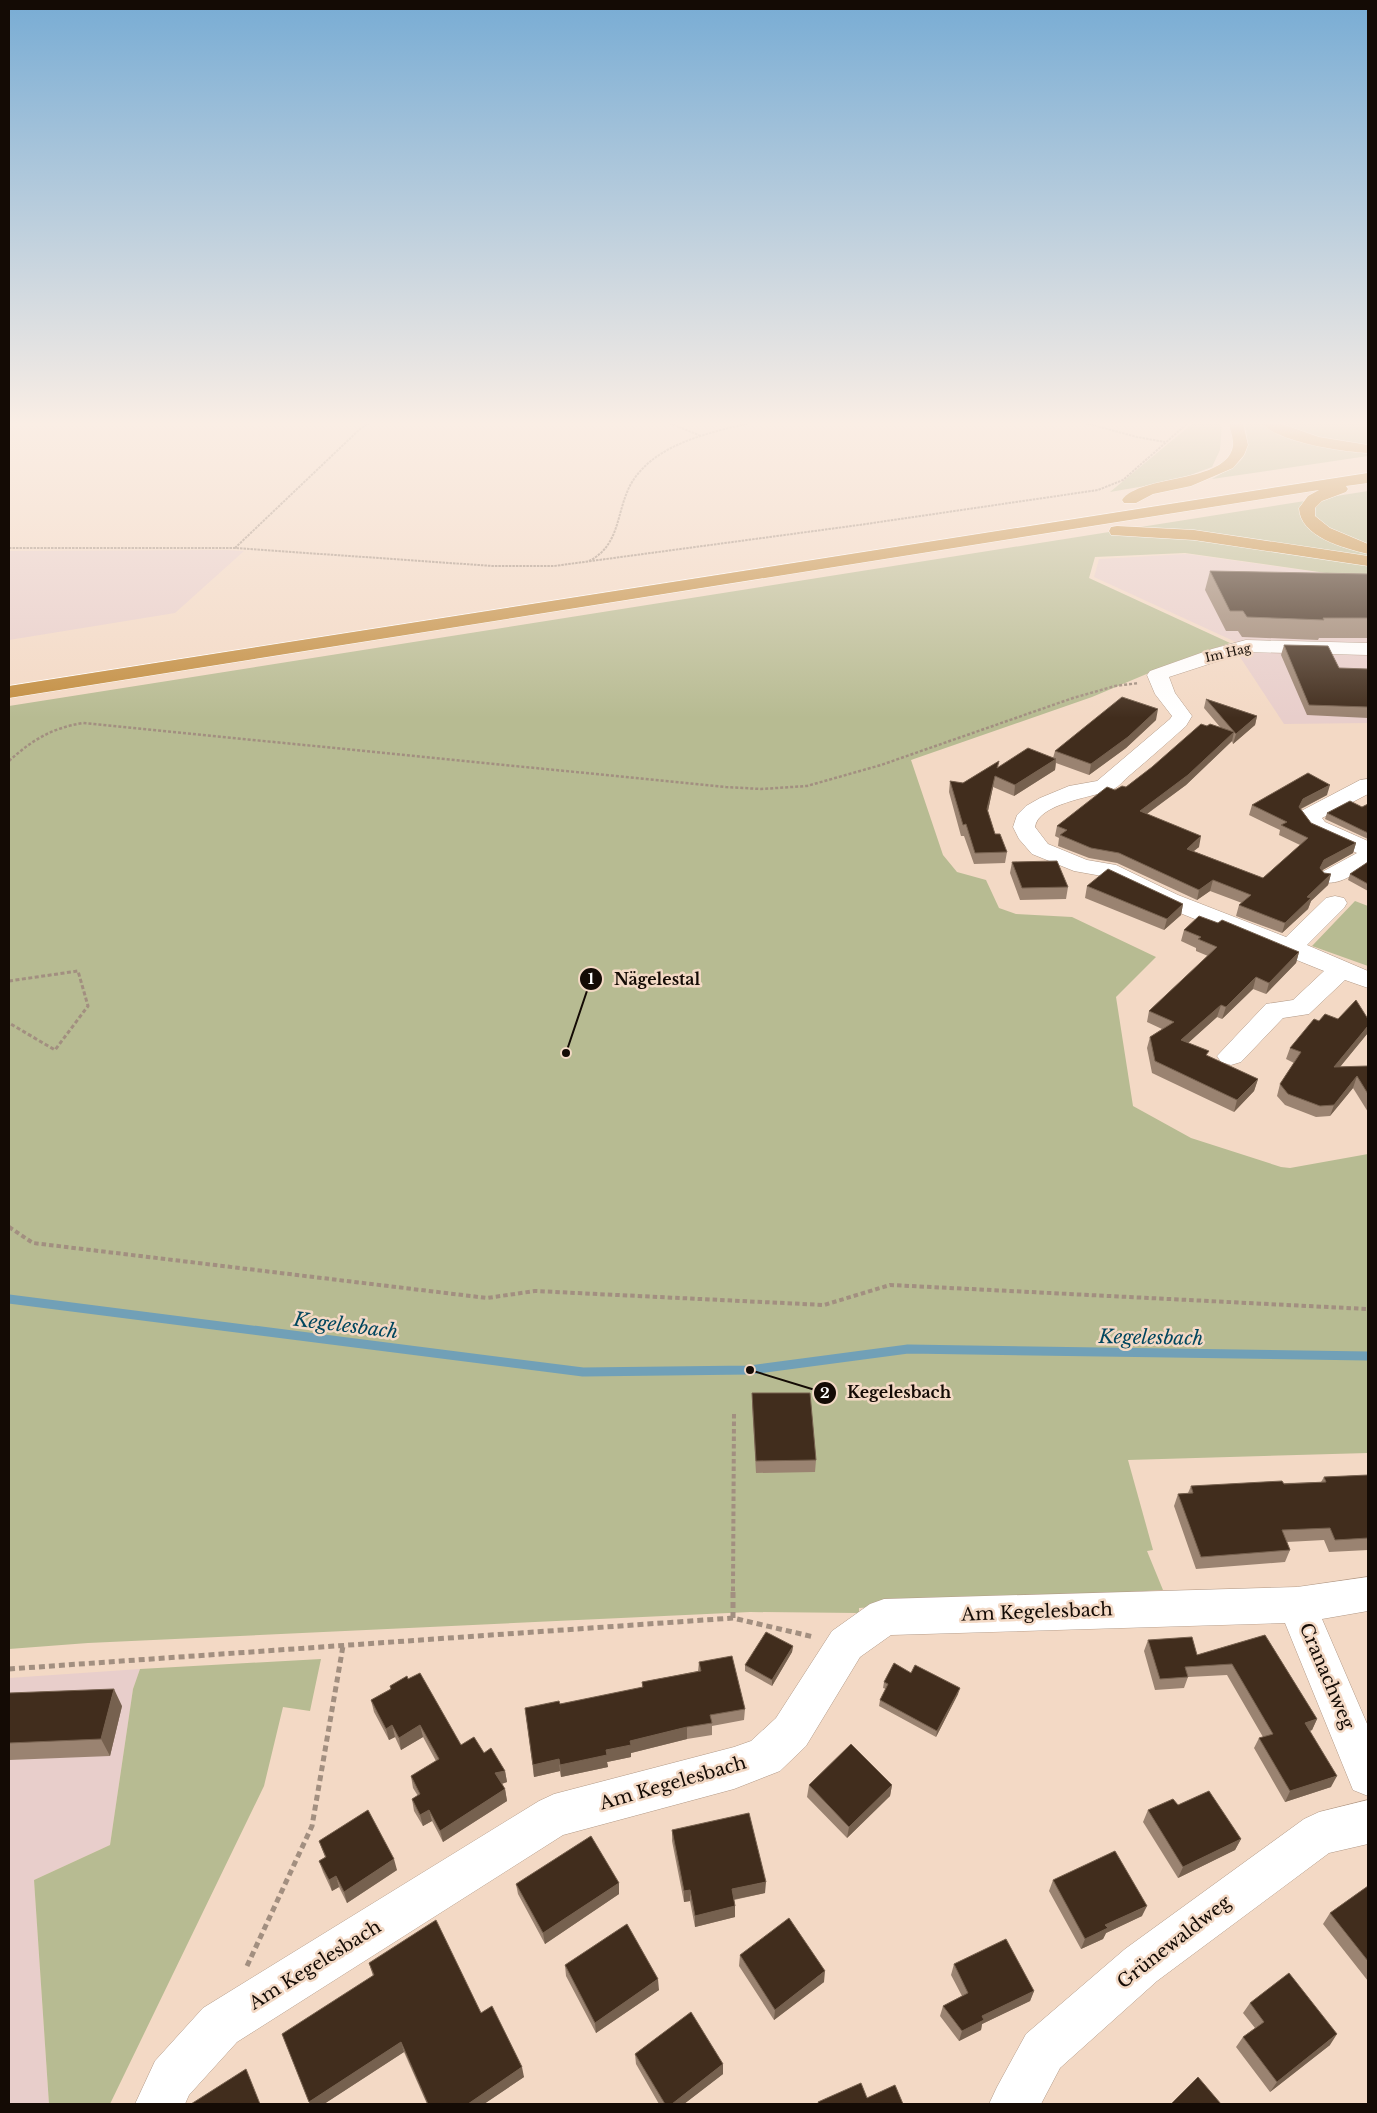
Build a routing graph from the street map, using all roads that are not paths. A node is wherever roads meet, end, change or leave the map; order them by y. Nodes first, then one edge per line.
1 (990, 522) edge
2 (1095, 522) edge
3 (1311, 522) edge
4 (974, 524) dead end
5 (1015, 534) junction
6 (1368, 549) edge
7 (744, 559) dead end
8 (1368, 561) edge
9 (595, 582) dead end
10 (1368, 649) edge
11 (9, 692) edge
12 (1368, 785) edge
13 (1368, 849) edge
14 (1368, 856) edge
15 (1330, 877) edge
16 (1335, 904) dead end
17 (1290, 947) junction
18 (1341, 969) junction
19 (1368, 980) edge
20 (1232, 1056) dead end
21 (1368, 1594) edge
22 (1296, 1605) junction
23 (1368, 1775) edge
24 (1368, 1822) edge
25 (160, 2104) edge
26 (1014, 2104) edge

1 - 4 highway
2 - 5 highway
3 - 6 highway
5 - 8 highway
5 - 11 highway
7 - 9 highway
10 - 17 street, Im Hag
12 - 13 street
14 - 15 street
16 - 17 street
17 - 18 street
18 - 19 street
18 - 20 street
21 - 22 street, Am Kegelesbach
22 - 23 street, Cranachweg
22 - 25 street, Am Kegelesbach
24 - 26 street, Grünewaldweg

